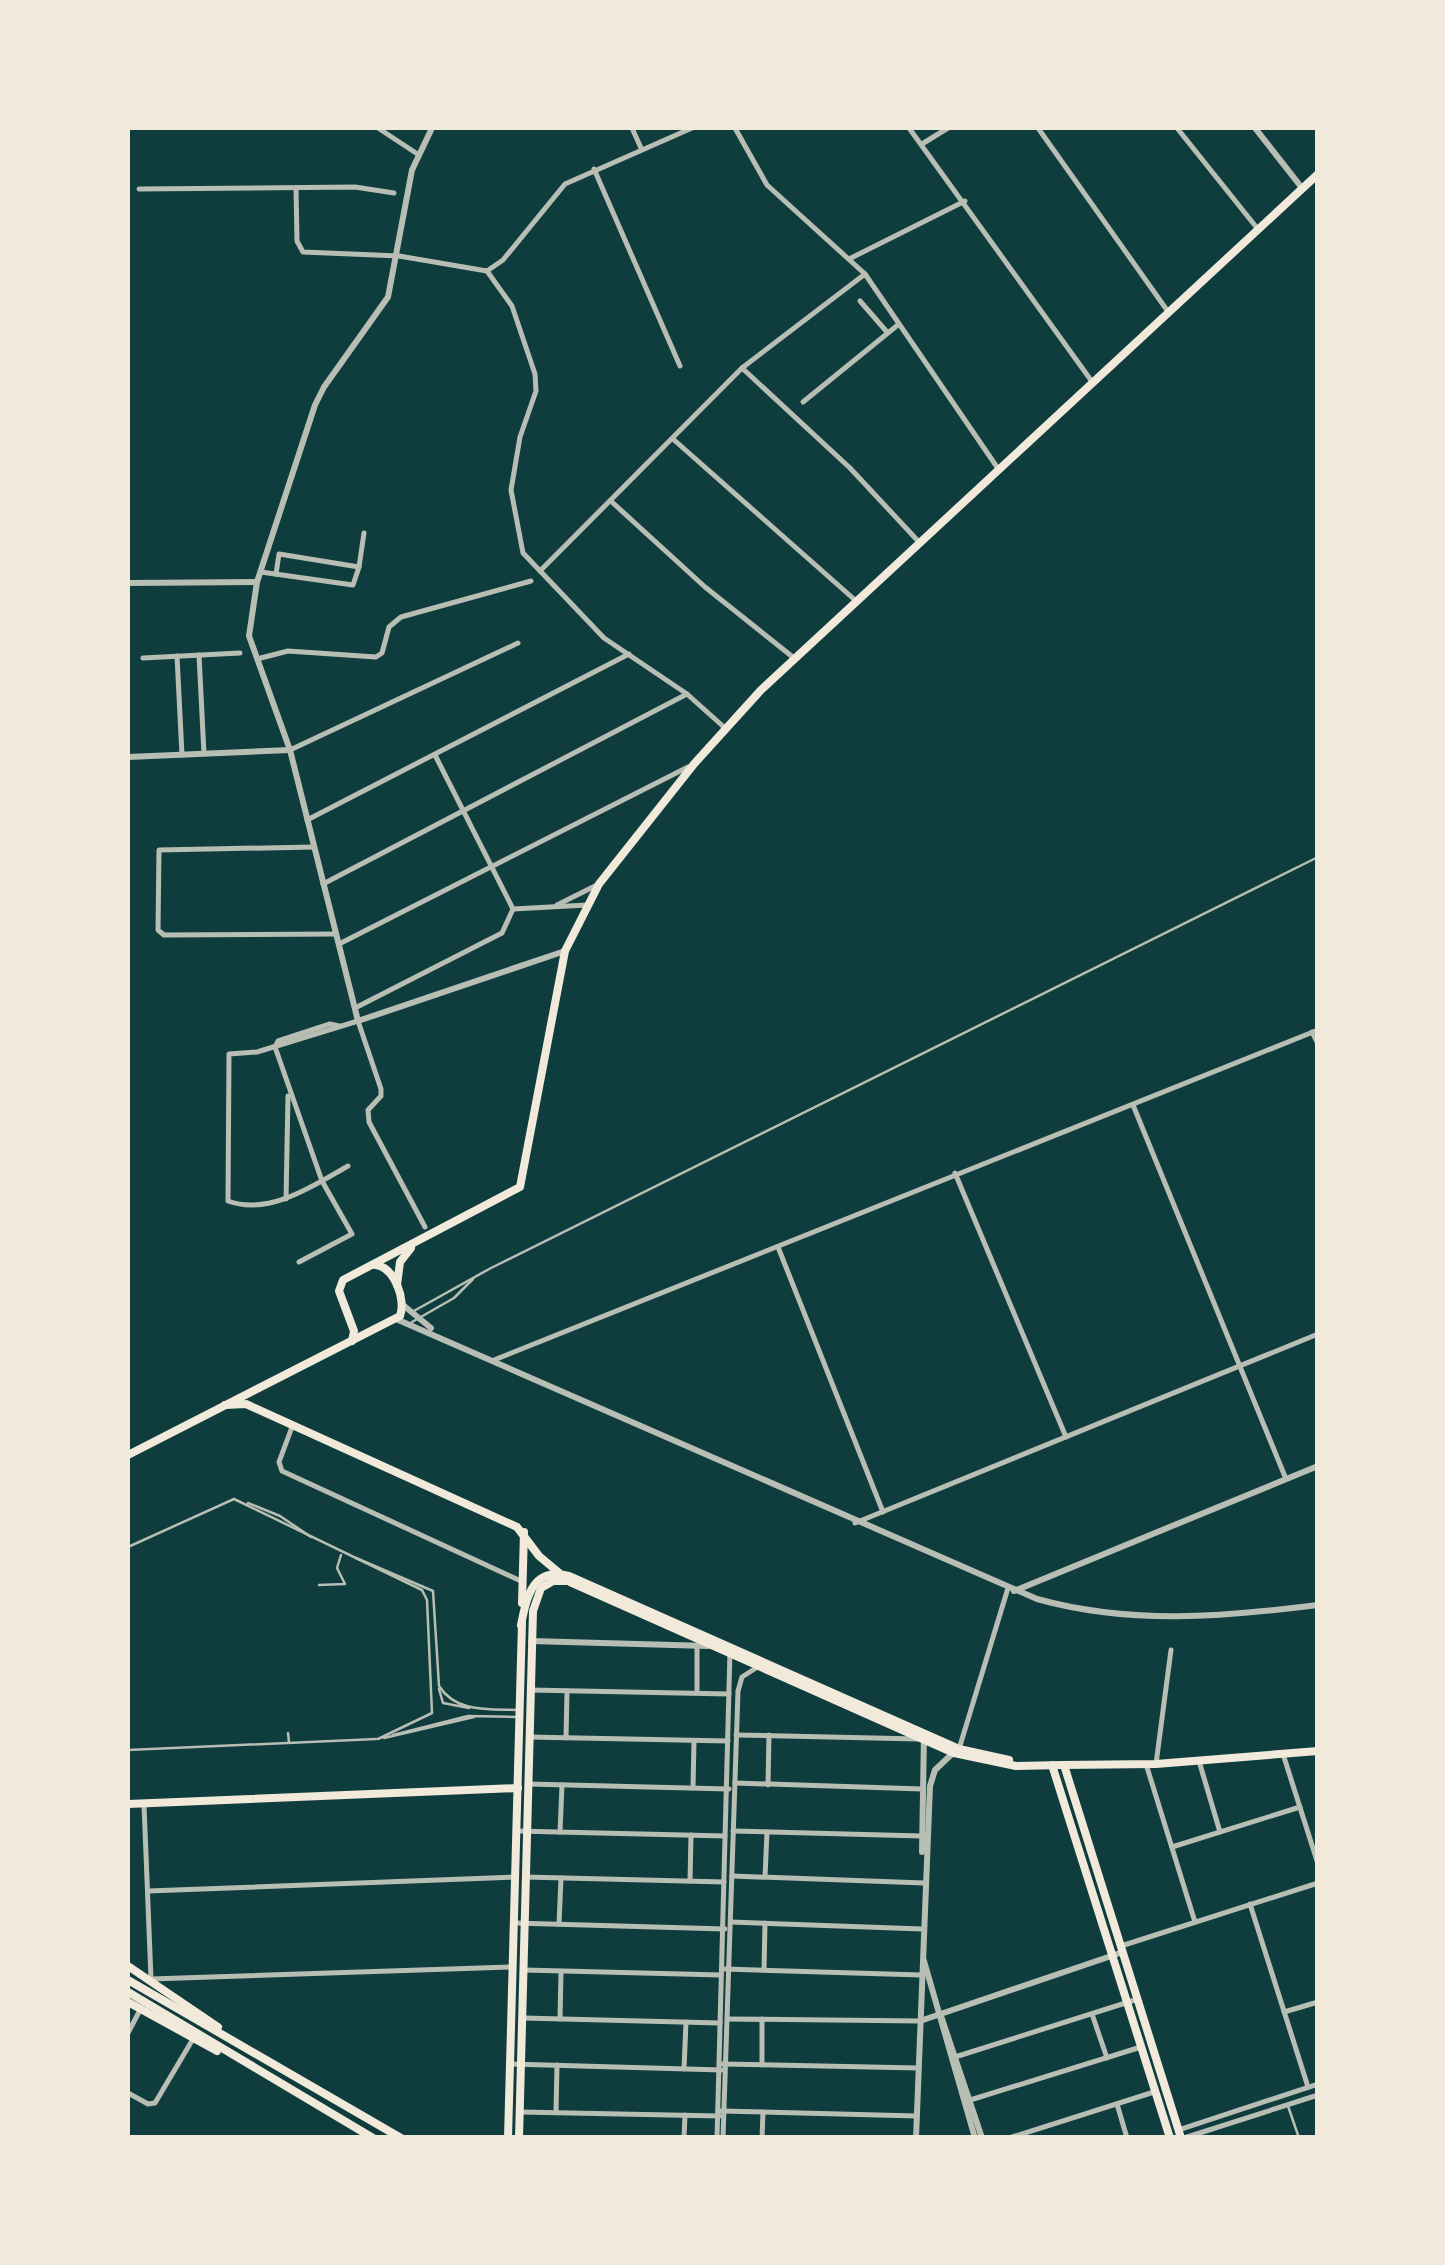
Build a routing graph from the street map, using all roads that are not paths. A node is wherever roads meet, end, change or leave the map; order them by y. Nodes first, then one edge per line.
1 (378, 128) edge
2 (432, 128) edge
3 (632, 128) edge
4 (692, 128) edge
5 (735, 128) edge
6 (908, 128) edge
7 (948, 128) edge
8 (1038, 128) edge
9 (1177, 128) edge
10 (1255, 128) edge
11 (922, 144) junction
12 (641, 148) junction
13 (419, 156) junction
14 (594, 170) junction
15 (1318, 174) edge
16 (296, 187) junction
17 (1302, 188) junction
18 (139, 189) dead end
19 (394, 192) dead end
20 (966, 201) junction
21 (1257, 228) junction
22 (399, 256) junction
23 (849, 258) junction
24 (488, 270) junction
25 (865, 274) junction
26 (860, 302) dead end
27 (1169, 313) junction
28 (899, 324) junction
29 (887, 332) junction
30 (680, 366) dead end
31 (742, 368) junction
32 (1094, 383) junction
33 (803, 402) dead end
34 (672, 439) junction
35 (1000, 470) junction
36 (612, 503) junction
37 (364, 533) dead end
38 (919, 542) junction
39 (268, 552) junction
40 (280, 554) junction
41 (358, 567) junction
42 (540, 571) junction
43 (261, 572) junction
44 (276, 574) junction
45 (531, 581) dead end
46 (128, 582) edge
47 (257, 582) junction
48 (855, 600) junction
49 (518, 643) dead end
50 (240, 653) dead end
51 (630, 654) junction
52 (199, 655) junction
53 (177, 656) junction
54 (143, 658) dead end
55 (794, 658) junction
56 (257, 659) junction
57 (687, 694) junction
58 (725, 728) junction
59 (290, 750) junction
60 (204, 754) junction
61 (434, 754) junction
62 (182, 755) junction
63 (128, 757) edge
64 (694, 764) junction
65 (463, 810) junction
66 (308, 820) junction
67 (314, 847) junction
68 (1318, 857) edge
69 (492, 867) junction
70 (324, 884) junction
71 (599, 884) junction
72 (587, 904) junction
73 (552, 907) junction
74 (512, 909) junction
75 (336, 934) junction
76 (339, 944) junction
77 (566, 952) junction
78 (354, 1008) junction
79 (358, 1020) junction
80 (1315, 1031) edge
81 (1318, 1044) edge
82 (274, 1047) junction
83 (288, 1093) junction
84 (1134, 1105) junction
85 (348, 1166) dead end
86 (955, 1173) junction
87 (322, 1181) junction
88 (286, 1199) junction
89 (426, 1227) dead end
90 (423, 1238) junction
91 (778, 1247) junction
92 (299, 1262) dead end
93 (373, 1265) junction
94 (491, 1268) junction
95 (398, 1290) junction
96 (403, 1305) junction
97 (412, 1312) junction
98 (396, 1319) junction
99 (416, 1320) junction
100 (1318, 1334) edge
101 (357, 1335) junction
102 (494, 1360) junction
103 (1240, 1366) junction
104 (246, 1399) junction
105 (293, 1425) junction
106 (1066, 1437) junction
107 (128, 1455) edge
108 (1318, 1466) edge
109 (1286, 1479) junction
110 (884, 1512) junction
111 (855, 1523) junction
112 (524, 1532) junction
113 (128, 1547) edge
114 (342, 1554) junction
115 (558, 1573) junction
116 (574, 1580) junction
117 (523, 1582) junction
118 (319, 1585) dead end
119 (1011, 1589) junction
120 (1318, 1605) edge
121 (521, 1629) junction
122 (531, 1642) junction
123 (697, 1645) junction
124 (727, 1650) junction
125 (1171, 1650) dead end
126 (760, 1666) junction
127 (530, 1690) junction
128 (567, 1691) junction
129 (697, 1694) junction
130 (729, 1694) junction
131 (519, 1714) junction
132 (288, 1733) dead end
133 (736, 1734) junction
134 (769, 1736) junction
135 (923, 1736) junction
136 (529, 1737) junction
137 (566, 1738) junction
138 (378, 1739) junction
139 (694, 1740) junction
140 (728, 1740) junction
141 (289, 1744) junction
142 (956, 1751) junction
143 (1318, 1751) edge
144 (128, 1752) edge
145 (1283, 1754) junction
146 (1199, 1761) junction
147 (1151, 1764) junction
148 (1052, 1766) junction
149 (1064, 1766) junction
150 (562, 1785) junction
151 (768, 1785) junction
152 (730, 1786) junction
153 (524, 1787) junction
154 (693, 1788) junction
155 (922, 1789) junction
156 (144, 1803) junction
157 (128, 1804) edge
158 (1300, 1807) junction
159 (521, 1831) junction
160 (733, 1831) junction
161 (560, 1832) junction
162 (767, 1832) junction
163 (1220, 1832) junction
164 (692, 1835) junction
165 (725, 1836) junction
166 (921, 1836) junction
167 (1172, 1847) junction
168 (1095, 1864) junction
169 (1318, 1864) edge
170 (1084, 1868) junction
171 (515, 1877) junction
172 (766, 1877) junction
173 (525, 1878) junction
174 (561, 1878) junction
175 (726, 1878) junction
176 (690, 1881) junction
177 (924, 1883) junction
178 (1318, 1883) edge
179 (148, 1891) junction
180 (1250, 1904) junction
181 (1195, 1922) junction
182 (765, 1923) junction
183 (519, 1924) junction
184 (559, 1924) junction
185 (726, 1925) junction
186 (922, 1929) junction
187 (1122, 1949) junction
188 (922, 1954) junction
189 (1112, 1956) junction
190 (128, 1966) edge
191 (512, 1967) junction
192 (523, 1970) junction
193 (764, 1970) junction
194 (561, 1971) junction
195 (724, 1971) junction
196 (921, 1976) junction
197 (150, 1979) junction
198 (128, 1980) edge
199 (128, 1992) edge
200 (1138, 1999) junction
201 (128, 2002) edge
202 (1318, 2002) edge
203 (1127, 2003) junction
204 (140, 2010) junction
205 (939, 2012) junction
206 (1284, 2012) junction
207 (1092, 2014) junction
208 (522, 2018) junction
209 (560, 2019) junction
210 (762, 2019) junction
211 (724, 2021) junction
212 (686, 2022) junction
213 (920, 2022) junction
214 (128, 2033) edge
215 (192, 2038) junction
216 (241, 2045) junction
217 (1141, 2047) junction
218 (954, 2058) junction
219 (1107, 2058) junction
220 (510, 2064) junction
221 (521, 2064) junction
222 (557, 2065) junction
223 (762, 2065) junction
224 (722, 2067) junction
225 (252, 2068) junction
226 (684, 2068) junction
227 (918, 2068) junction
228 (1318, 2084) edge
229 (1308, 2087) junction
230 (1155, 2092) junction
231 (128, 2093) edge
232 (1318, 2095) edge
233 (967, 2101) junction
234 (1117, 2104) junction
235 (1288, 2104) junction
236 (520, 2112) junction
237 (556, 2112) junction
238 (763, 2112) junction
239 (721, 2113) junction
240 (685, 2115) junction
241 (917, 2116) junction
242 (1169, 2135) edge
243 (1182, 2135) edge
244 (374, 2138) edge
245 (401, 2138) edge
246 (508, 2138) edge
247 (519, 2138) edge
248 (684, 2138) edge
249 (720, 2138) edge
250 (762, 2138) edge
251 (916, 2138) edge
252 (979, 2138) edge
253 (1009, 2138) edge
254 (1128, 2138) edge
255 (1299, 2138) edge

1 - 13 street
2 - 13 street
3 - 12 street
4 - 12 street
5 - 23 street
6 - 11 street
7 - 11 street
8 - 27 street
9 - 21 street
10 - 17 street
11 - 20 street
12 - 14 street
13 - 22 street
14 - 24 street
14 - 30 street
15 - 17 main road
16 - 18 street
16 - 19 street
16 - 22 street
17 - 21 main road
20 - 23 street
20 - 32 street
21 - 27 main road
22 - 24 street
22 - 39 street
23 - 25 street
24 - 42 street
25 - 28 street
25 - 31 street
26 - 29 street
27 - 32 main road
28 - 29 street
28 - 35 street
29 - 33 street
31 - 34 street
31 - 38 street
32 - 35 main road
34 - 36 street
34 - 48 street
35 - 38 main road
36 - 42 street
36 - 55 street
37 - 41 street
38 - 48 main road
39 - 40 street
39 - 43 street
40 - 41 street
40 - 44 street
41 - 44 street
42 - 51 street
43 - 44 street
43 - 47 street
45 - 56 street
46 - 47 street
47 - 56 street
48 - 55 main road
49 - 59 street
50 - 52 street
51 - 57 street
51 - 61 street
52 - 53 street
52 - 60 street
53 - 54 street
53 - 62 street
55 - 58 main road
56 - 59 street
57 - 58 street
57 - 65 street
58 - 64 main road
59 - 60 street
59 - 66 street
60 - 62 street
61 - 65 street
61 - 66 street
62 - 63 street
64 - 69 street
64 - 71 main road
65 - 69 street
65 - 70 street
66 - 67 street
67 - 70 street
67 - 75 street
68 - 94 lane
69 - 74 street
69 - 76 street
70 - 75 street
71 - 72 main road
71 - 73 street
72 - 73 street
72 - 77 main road
73 - 74 street
74 - 78 street
75 - 76 street
76 - 78 street
77 - 79 street
77 - 90 main road
78 - 79 street
79 - 82 street
79 - 89 street
80 - 81 street
80 - 84 street
82 - 83 street
82 - 88 street
83 - 87 street
83 - 88 street
84 - 86 street
84 - 103 street
85 - 87 street
86 - 91 street
86 - 106 street
87 - 88 street
87 - 92 street
90 - 93 main road
90 - 95 main road
91 - 102 street
91 - 110 street
93 - 95 main road
93 - 101 main road
94 - 97 lane
94 - 99 lane
95 - 96 main road
96 - 97 street
96 - 98 main road
97 - 99 street
98 - 99 street
98 - 101 main road
99 - 102 street
100 - 103 street
101 - 104 main road
102 - 111 street
103 - 106 street
103 - 109 street
104 - 105 main road
104 - 107 main road
105 - 112 main road
105 - 117 street
106 - 110 street
108 - 109 street
109 - 119 street
110 - 111 street
111 - 119 street
112 - 115 main road
112 - 117 main road
113 - 114 lane
114 - 118 lane
114 - 131 lane
114 - 138 lane
115 - 116 main road
115 - 121 main road
116 - 122 main road
116 - 124 main road
117 - 121 main road
119 - 120 street
119 - 142 street
121 - 122 street
121 - 131 main road
122 - 123 street
122 - 127 main road
123 - 124 street
123 - 129 street
124 - 126 main road
124 - 130 street
124 - 135 main road
125 - 147 street
126 - 133 street
126 - 135 main road
127 - 128 street
127 - 136 main road
128 - 129 street
128 - 137 street
129 - 130 street
130 - 140 street
131 - 138 lane
131 - 153 main road
132 - 141 lane
133 - 134 street
133 - 152 street
134 - 135 street
134 - 151 street
135 - 142 main road
135 - 155 street
136 - 137 street
136 - 153 main road
137 - 139 street
138 - 141 lane
139 - 140 street
139 - 154 street
140 - 152 street
141 - 144 lane
142 - 148 main road
142 - 177 street
143 - 145 main road
145 - 146 main road
145 - 158 street
146 - 147 main road
146 - 163 street
147 - 149 main road
147 - 167 street
148 - 149 main road
148 - 170 main road
149 - 168 main road
150 - 153 street
150 - 154 street
150 - 161 street
151 - 152 street
151 - 155 street
152 - 154 street
152 - 160 street
152 - 165 street
153 - 156 main road
153 - 159 main road
155 - 166 street
156 - 157 main road
156 - 179 street
158 - 163 street
158 - 169 street
159 - 161 street
159 - 171 main road
159 - 173 main road
160 - 162 street
160 - 175 street
161 - 164 street
162 - 166 street
162 - 172 street
163 - 167 street
164 - 165 street
164 - 176 street
165 - 175 street
166 - 177 street
167 - 181 street
168 - 170 main road
168 - 187 main road
170 - 189 main road
171 - 179 street
171 - 183 main road
172 - 175 street
172 - 177 street
173 - 174 street
173 - 183 main road
174 - 176 street
174 - 184 street
175 - 176 street
175 - 185 street
177 - 186 street
178 - 180 street
179 - 197 street
180 - 181 street
180 - 206 street
181 - 187 street
182 - 185 street
182 - 186 street
182 - 193 street
183 - 184 street
183 - 191 main road
183 - 192 main road
184 - 185 street
185 - 195 street
186 - 188 street
187 - 189 street
187 - 200 main road
188 - 196 street
188 - 205 street
189 - 203 main road
189 - 205 street
190 - 197 main road
191 - 197 street
191 - 220 main road
192 - 194 street
192 - 208 main road
193 - 195 street
193 - 196 street
194 - 195 street
194 - 209 street
195 - 211 street
196 - 213 street
197 - 216 main road
198 - 216 main road
199 - 225 main road
200 - 203 street
200 - 243 main road
201 - 204 main road
202 - 206 street
203 - 207 street
203 - 217 main road
204 - 214 street
204 - 215 main road
205 - 213 street
205 - 218 street
206 - 229 street
207 - 218 street
207 - 219 street
208 - 209 street
208 - 221 main road
209 - 212 street
210 - 211 street
210 - 213 street
210 - 223 street
211 - 212 street
211 - 224 street
212 - 226 street
213 - 227 street
215 - 225 main road
215 - 231 street
216 - 245 main road
217 - 219 street
217 - 230 main road
218 - 233 street
219 - 233 street
220 - 221 street
220 - 246 main road
221 - 222 street
221 - 236 main road
222 - 226 street
222 - 237 street
223 - 224 street
223 - 227 street
224 - 226 street
224 - 239 street
225 - 244 main road
227 - 241 street
228 - 229 street
229 - 243 street
230 - 234 street
230 - 242 main road
232 - 235 street
233 - 252 street
234 - 253 street
234 - 254 street
235 - 243 street
235 - 255 lane
236 - 237 street
236 - 247 main road
237 - 240 street
238 - 239 street
238 - 241 street
238 - 250 street
239 - 240 street
239 - 249 street
240 - 248 street
241 - 251 street
242 - 243 street

